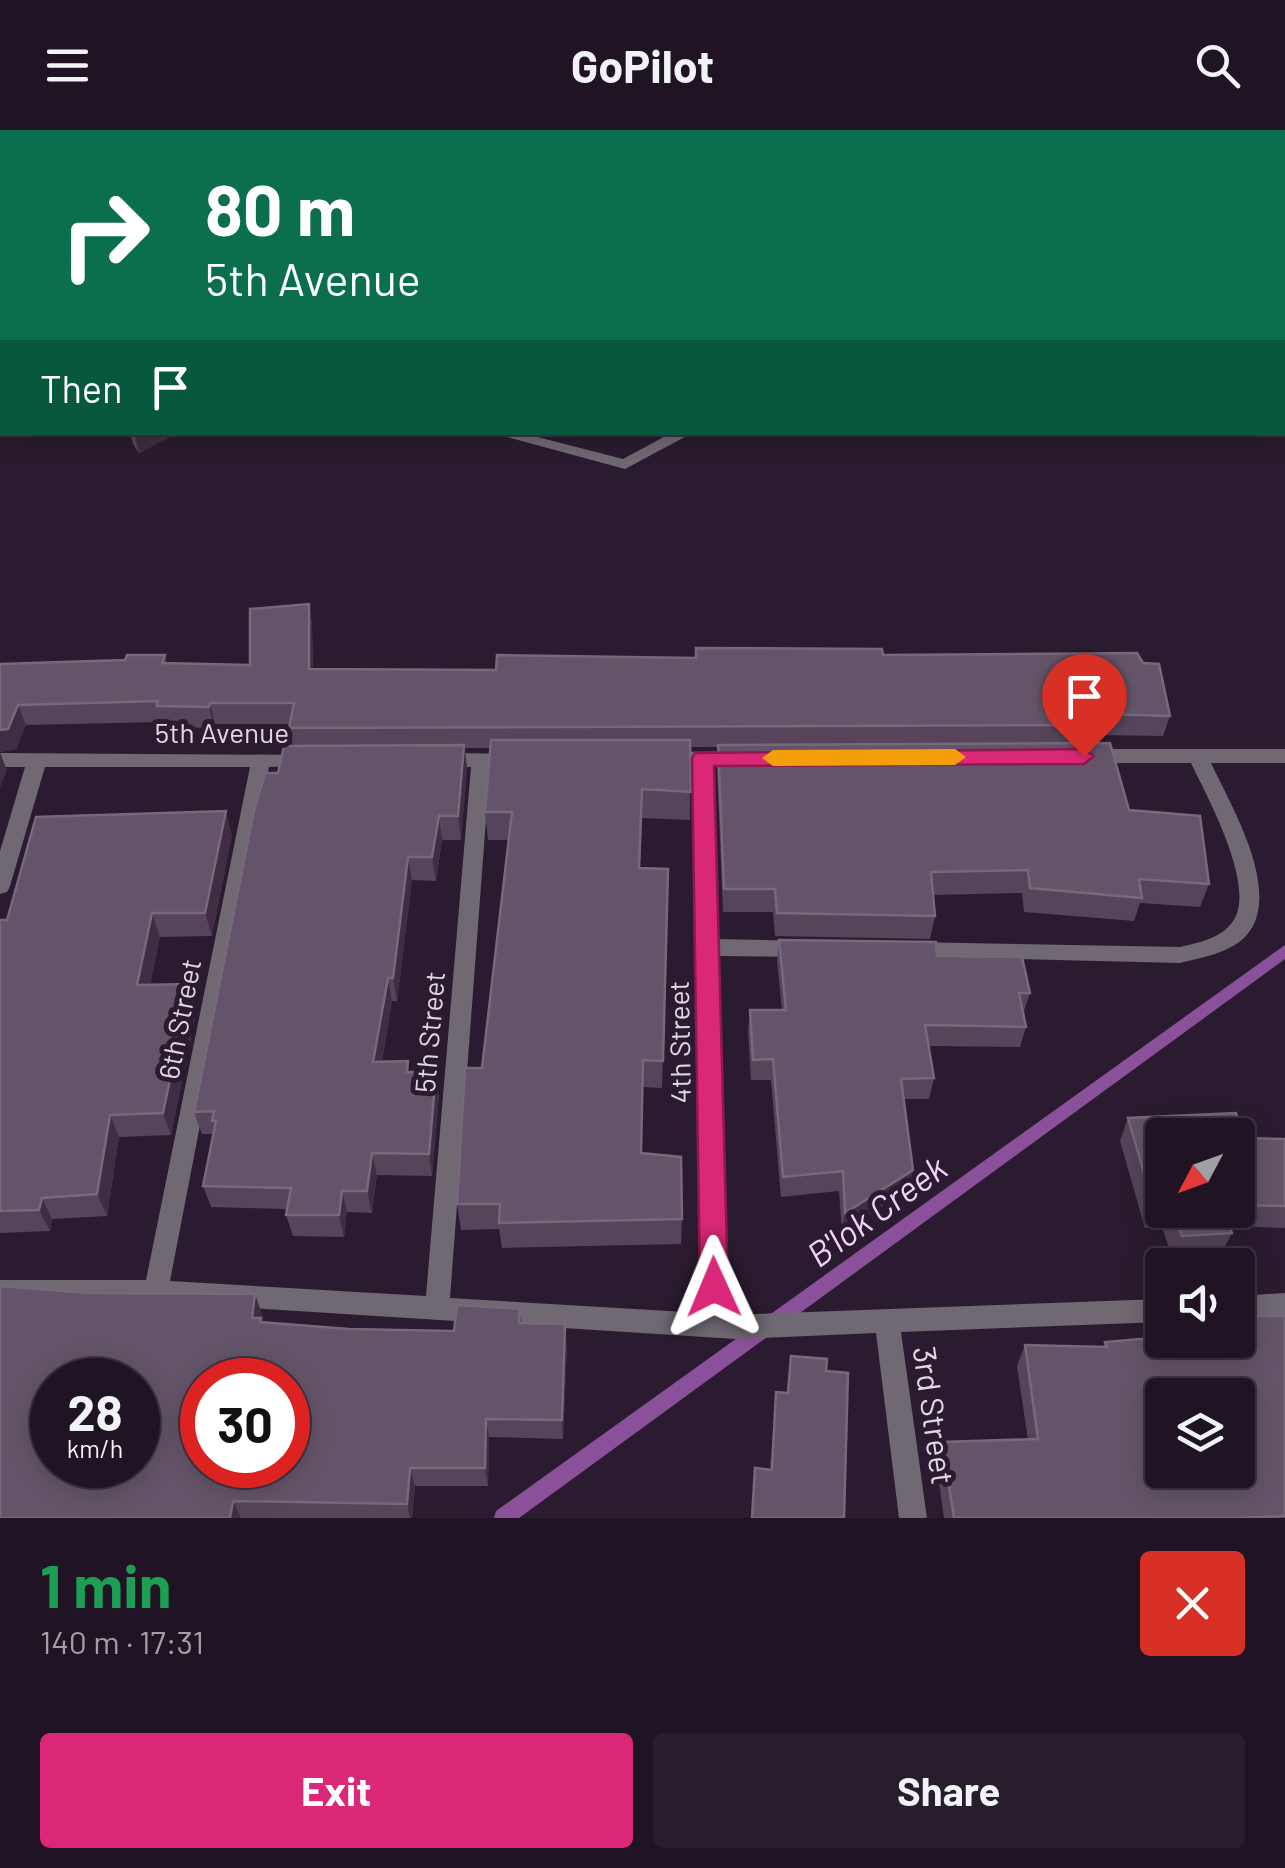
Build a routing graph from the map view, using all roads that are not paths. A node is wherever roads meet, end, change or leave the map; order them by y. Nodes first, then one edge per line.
1 (509, 435) edge
2 (680, 435) edge
3 (1198, 756) junction
4 (1285, 756) edge
5 (1059, 757) edge
6 (703, 758) junction
7 (762, 758) edge
8 (537, 759) edge
9 (648, 759) edge
10 (0, 760) edge
11 (37, 760) junction
12 (261, 760) junction
13 (335, 760) edge
14 (426, 760) edge
15 (481, 760) junction
16 (0, 886) edge
17 (707, 947) junction
18 (826, 949) edge
19 (884, 950) edge
20 (0, 1290) edge
21 (156, 1291) junction
22 (1285, 1305) edge
23 (1255, 1306) edge
24 (437, 1309) junction
25 (1145, 1311) edge
26 (887, 1322) junction
27 (726, 1326) junction
28 (914, 1518) edge

1 - 2 street
3 - 4 street
3 - 5 street
3 - 19 street
6 - 7 street
6 - 9 street
6 - 17 street, 4th Street
8 - 15 street
10 - 11 street, 5th Avenue
11 - 12 street, 5th Avenue
11 - 16 street
12 - 13 street, 5th Avenue
12 - 21 street, 6th Street
14 - 15 street
15 - 24 street, 5th Street
17 - 18 street
17 - 27 street, 4th Street
20 - 21 street
21 - 24 street
22 - 23 street
24 - 27 street
25 - 26 street
26 - 27 street
26 - 28 street, 3rd Street

